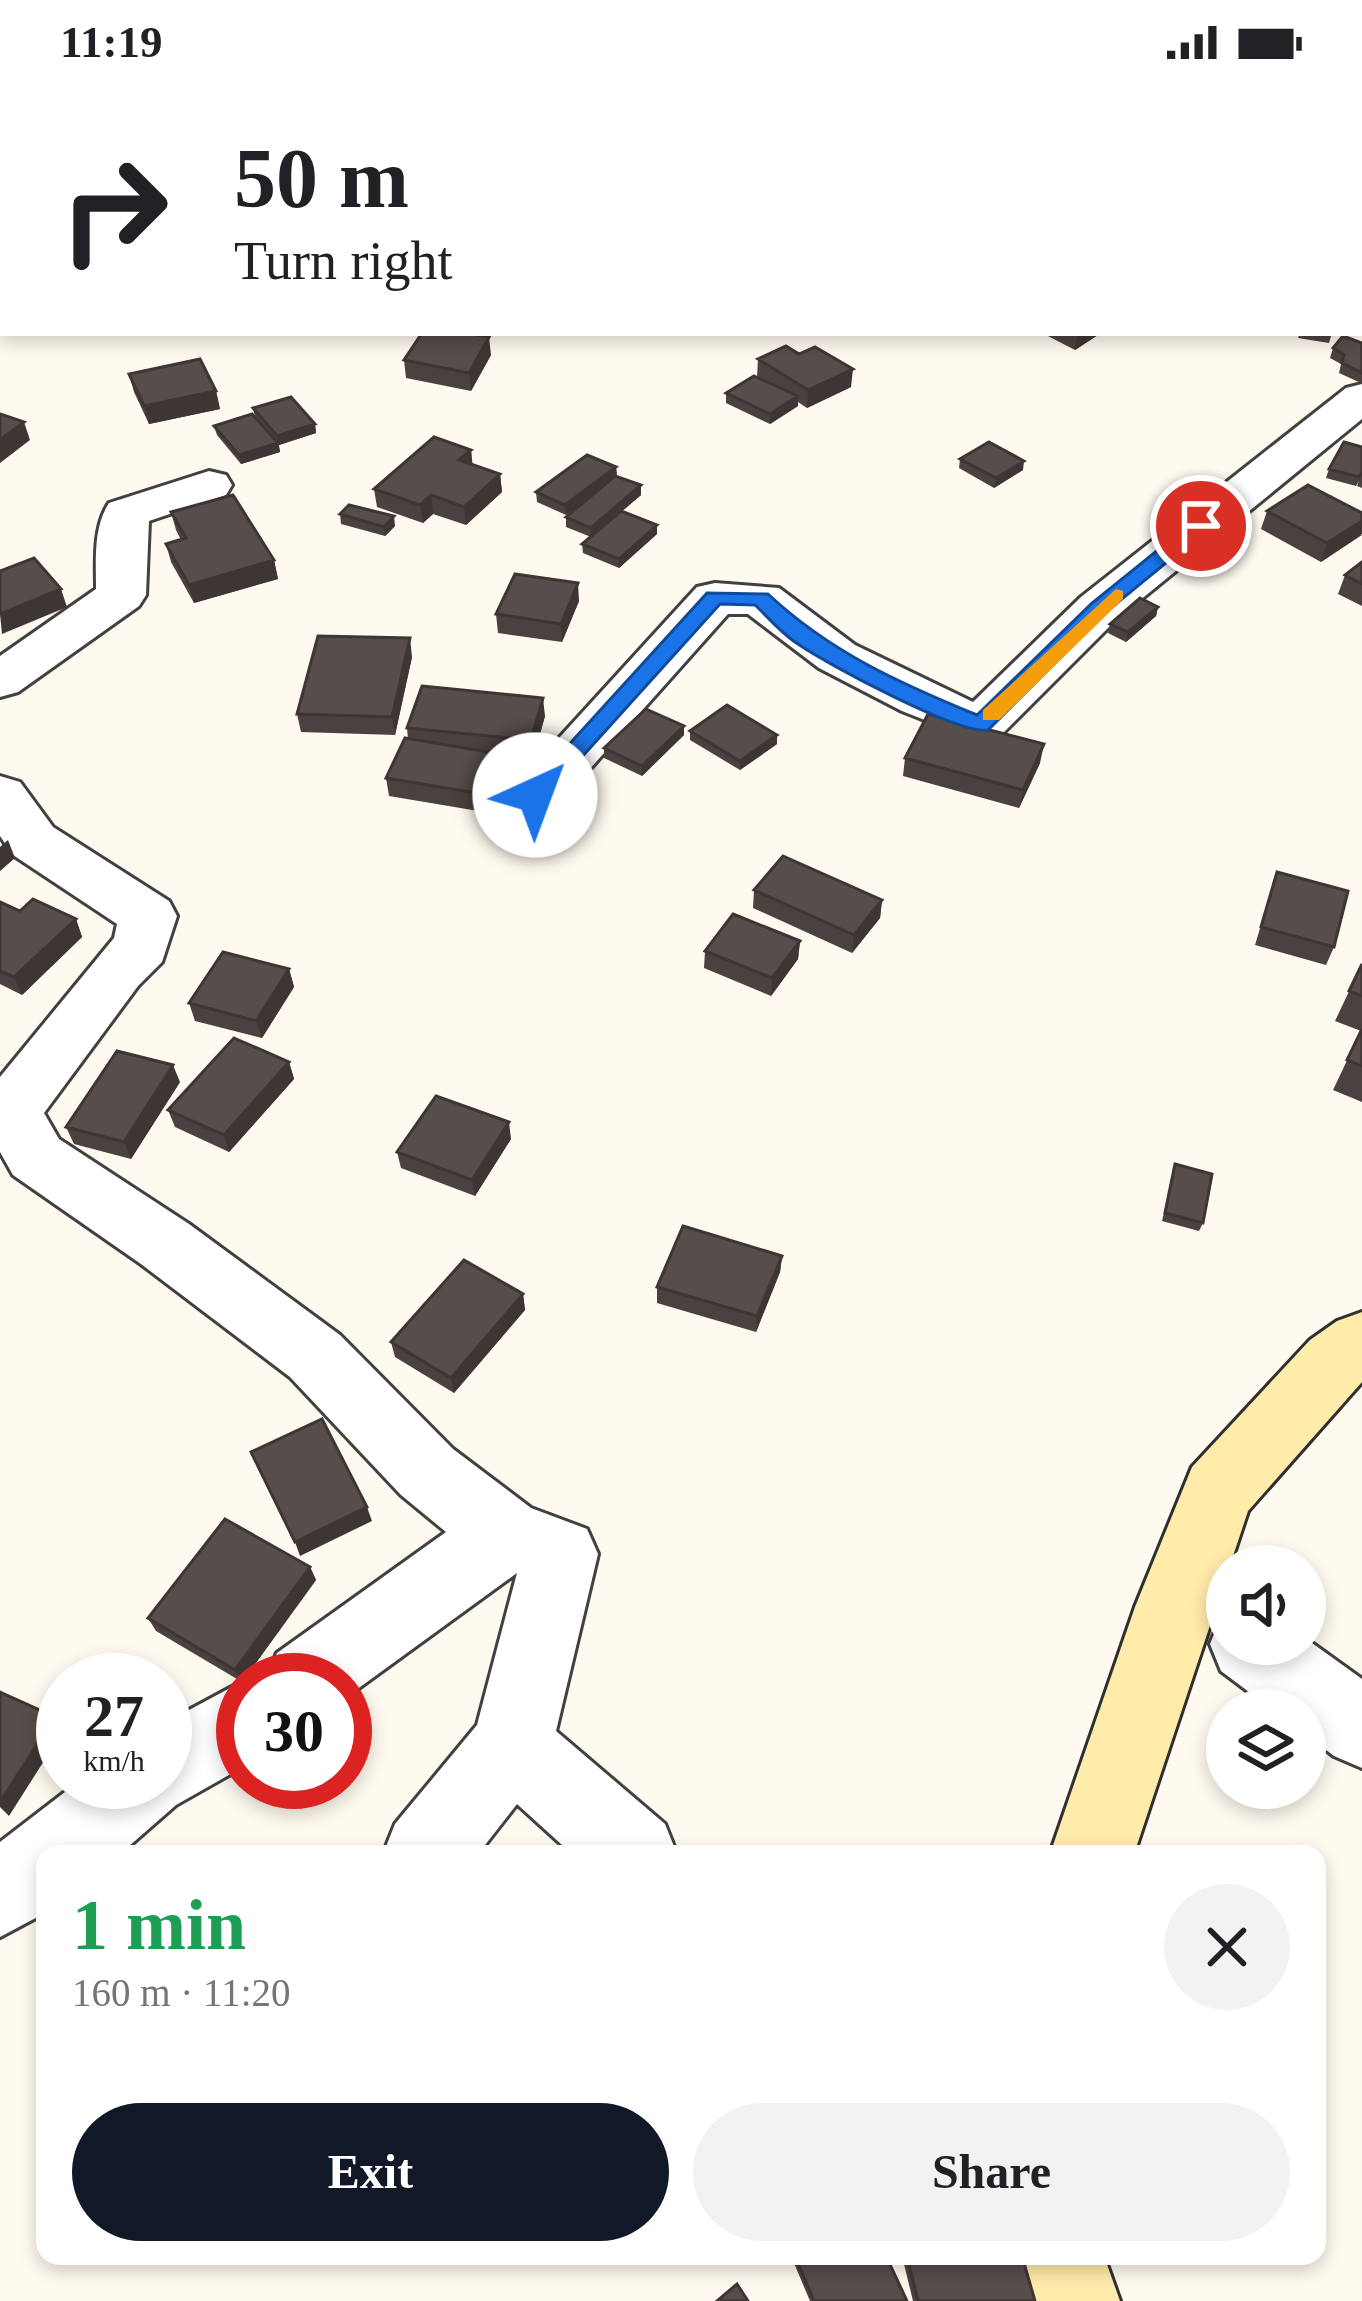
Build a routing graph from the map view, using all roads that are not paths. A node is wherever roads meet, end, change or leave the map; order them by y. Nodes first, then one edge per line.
1 (1362, 398) edge
2 (209, 485) dead end
3 (0, 680) edge
4 (0, 795) edge
5 (535, 795) dead end
6 (5, 1110) edge
7 (1362, 1342) edge
8 (505, 1533) junction
9 (1203, 1610) edge
10 (342, 1653) edge
11 (1277, 1665) edge
12 (1362, 1728) edge
13 (512, 1746) junction
14 (110, 1809) edge
15 (64, 1845) edge
16 (431, 1845) edge
17 (625, 1845) edge
18 (1096, 1845) edge
19 (36, 1867) edge
20 (0, 1895) edge
21 (1060, 2265) edge
22 (1072, 2301) edge

1 - 5 street
2 - 3 street
4 - 6 street
6 - 8 street
7 - 9 main road
8 - 10 street
8 - 13 street
9 - 18 main road
11 - 12 street
13 - 16 street
13 - 17 street
14 - 15 street
19 - 20 street
21 - 22 main road

